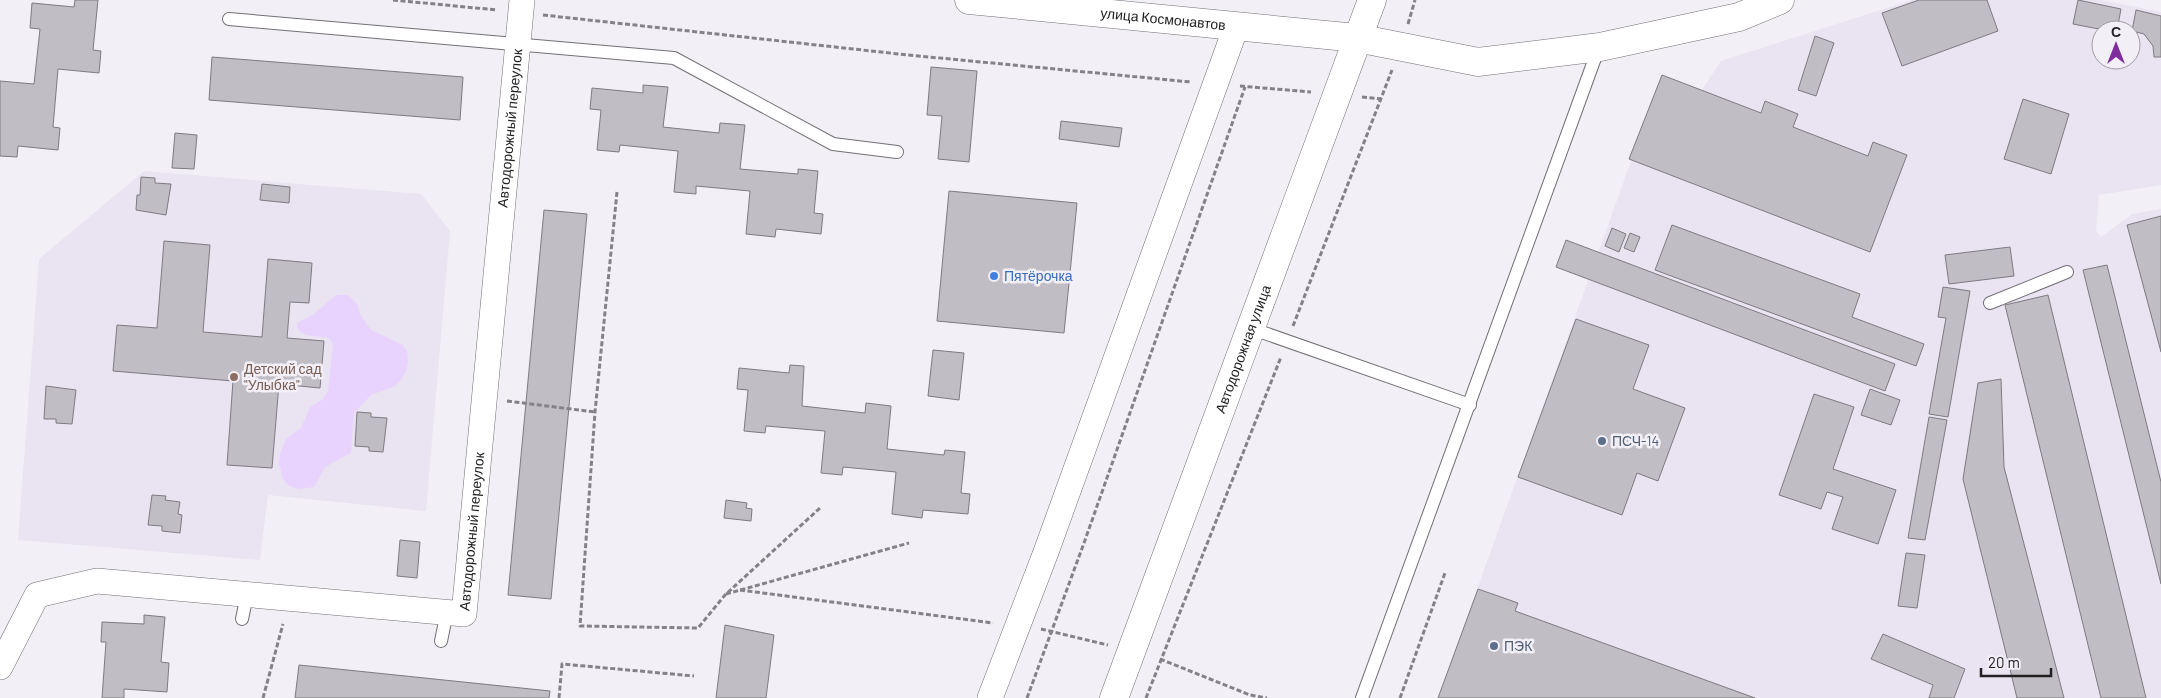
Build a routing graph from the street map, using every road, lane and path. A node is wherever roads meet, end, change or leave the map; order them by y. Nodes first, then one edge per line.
1 (393, 0) edge
2 (969, 0) edge
3 (1372, 0) edge
4 (1780, 0) edge
5 (521, 6) edge
6 (229, 19) dead end
7 (1236, 27) junction
8 (1357, 38) junction
9 (518, 44) junction
10 (1600, 47) junction
11 (1214, 84) junction
12 (1246, 87) junction
13 (1336, 95) junction
14 (1381, 99) dead end
15 (897, 152) dead end
16 (617, 192) dead end
17 (2067, 272) dead end
18 (1990, 302) dead end
19 (1250, 328) junction
20 (484, 399) junction
21 (1470, 405) junction
22 (596, 412) junction
23 (820, 508) dead end
24 (909, 544) dead end
25 (1445, 573) dead end
26 (740, 590) junction
27 (246, 594) junction
28 (725, 594) junction
29 (447, 612) junction
30 (242, 619) dead end
31 (283, 624) dead end
32 (1016, 626) junction
33 (1052, 631) junction
34 (441, 641) dead end
35 (1132, 651) junction
36 (0, 667) edge
37 (694, 676) dead end
38 (1250, 695) junction
39 (263, 698) edge
40 (559, 698) edge
41 (990, 698) edge
42 (1027, 698) edge
43 (1114, 698) edge
44 (1253, 698) edge
45 (1267, 698) edge
46 (1362, 698) edge
47 (1400, 698) edge

1 - 5 path
2 - 7 main road, улица Космонавтов
3 - 8 main road, Автодорожная улица
4 - 10 main road, улица Космонавтов
5 - 9 street, Автодорожный переулок
5 - 11 path
6 - 9 lane
7 - 8 main road, улица Космонавтов
7 - 11 street
8 - 10 main road, улица Космонавтов
8 - 13 main road, Автодорожная улица
9 - 15 lane
9 - 20 street, Автодорожный переулок
10 - 21 lane
11 - 12 path
11 - 32 street
12 - 13 path
12 - 33 path
13 - 14 path
13 - 19 main road, Автодорожная улица
16 - 22 path
17 - 18 lane
19 - 21 lane
19 - 35 main road, Автодорожная улица
20 - 22 path
20 - 29 street, Автодорожный переулок
21 - 46 lane
22 - 28 path
23 - 28 path
24 - 26 path
25 - 47 path
26 - 28 path
26 - 32 path
27 - 29 street, Автодорожный переулок
27 - 30 lane
27 - 36 street, Автодорожный переулок
29 - 34 lane
31 - 39 path
32 - 33 path
32 - 41 street
33 - 35 path
33 - 42 path
35 - 38 path
35 - 43 main road, Автодорожная улица
37 - 40 path
38 - 44 path
38 - 45 path

